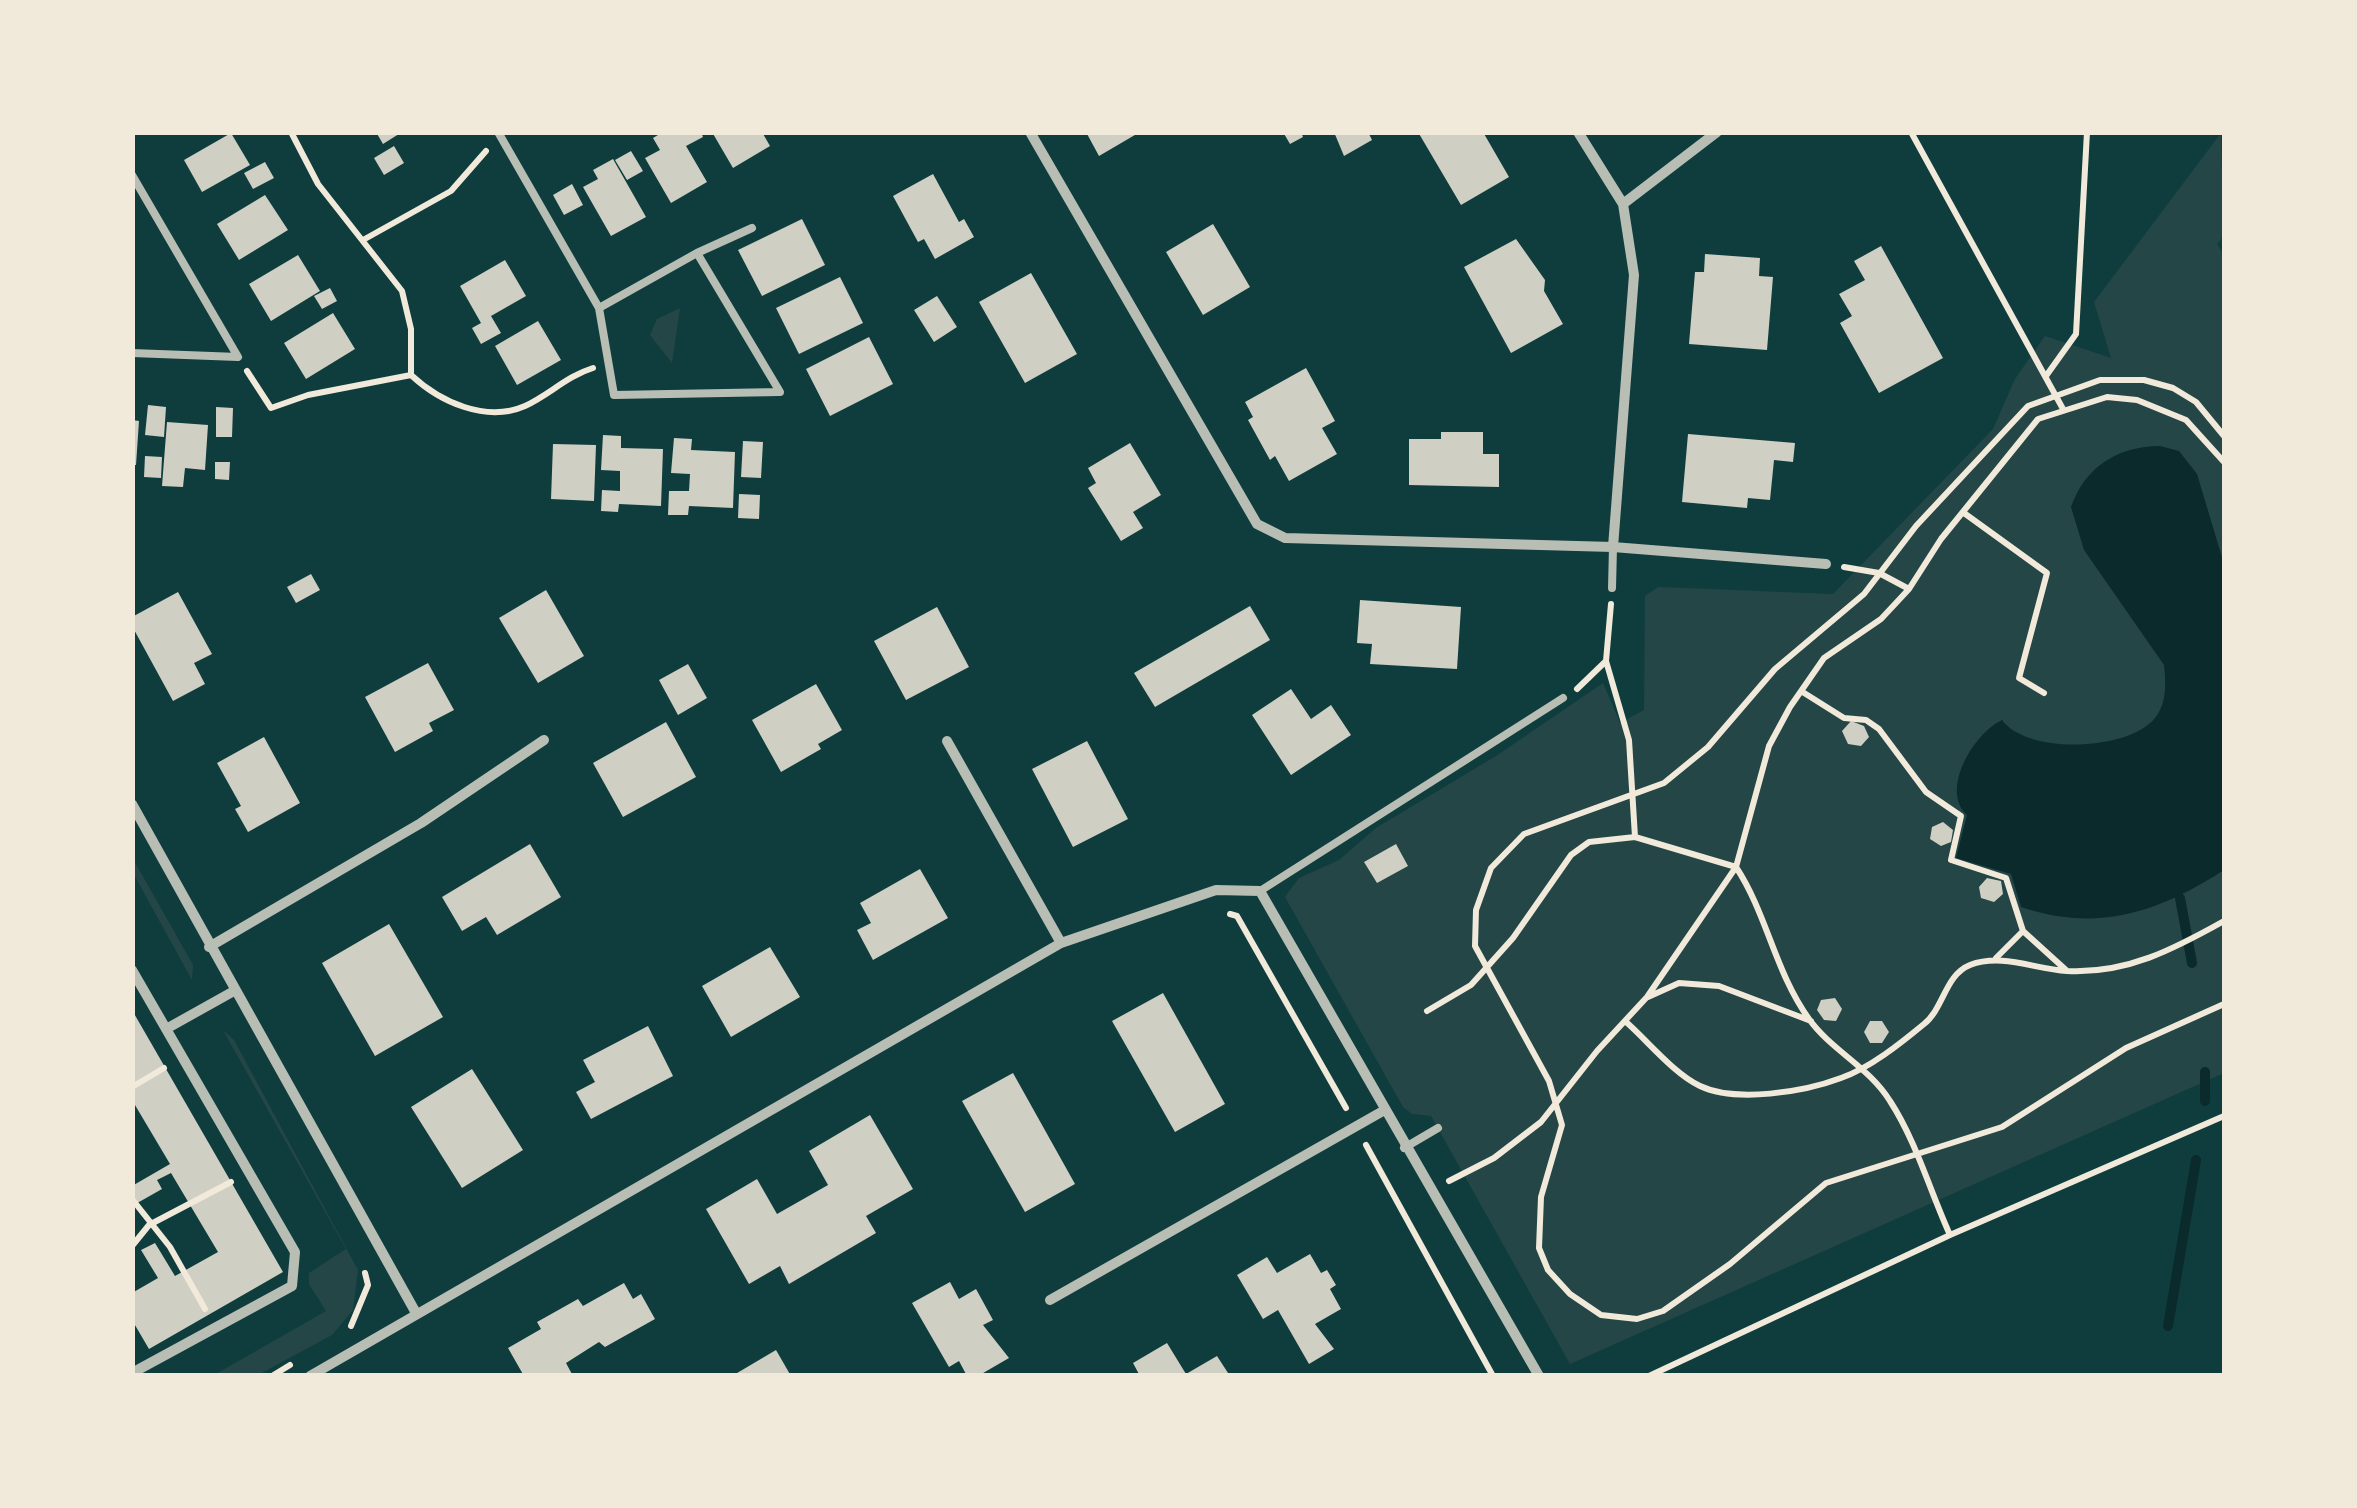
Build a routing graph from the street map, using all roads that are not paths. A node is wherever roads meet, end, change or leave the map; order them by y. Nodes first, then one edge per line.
1 (1030, 132) edge
2 (1578, 132) edge
3 (1717, 132) edge
4 (499, 134) edge
5 (132, 175) edge
6 (1624, 204) junction
7 (752, 228) dead end
8 (697, 253) junction
9 (599, 308) junction
10 (132, 353) edge
11 (1612, 547) junction
12 (1826, 564) road end
13 (1612, 588) road end
14 (1563, 698) road end
15 (544, 740) dead end
16 (947, 741) dead end
17 (132, 804) edge
18 (1260, 891) junction
19 (1061, 943) junction
20 (209, 947) junction
21 (132, 970) edge
22 (234, 992) junction
23 (166, 1028) junction
24 (1383, 1111) junction
25 (1438, 1128) dead end
26 (1404, 1148) junction
27 (1050, 1300) dead end
28 (416, 1313) junction
29 (139, 1373) edge
30 (310, 1376) edge
31 (1540, 1376) edge

1 - 11 street
2 - 6 street
3 - 6 street
4 - 9 lane
5 - 10 lane
6 - 11 street
7 - 8 lane
8 - 9 lane
8 - 9 lane
11 - 12 street
11 - 13 lane
14 - 18 lane
15 - 20 street
16 - 19 street
17 - 20 street
18 - 19 street
18 - 24 street
19 - 28 street
20 - 22 street
21 - 23 street
22 - 23 street
22 - 28 street
23 - 29 street
24 - 26 street
24 - 27 street
25 - 26 lane
26 - 31 street
28 - 30 street

